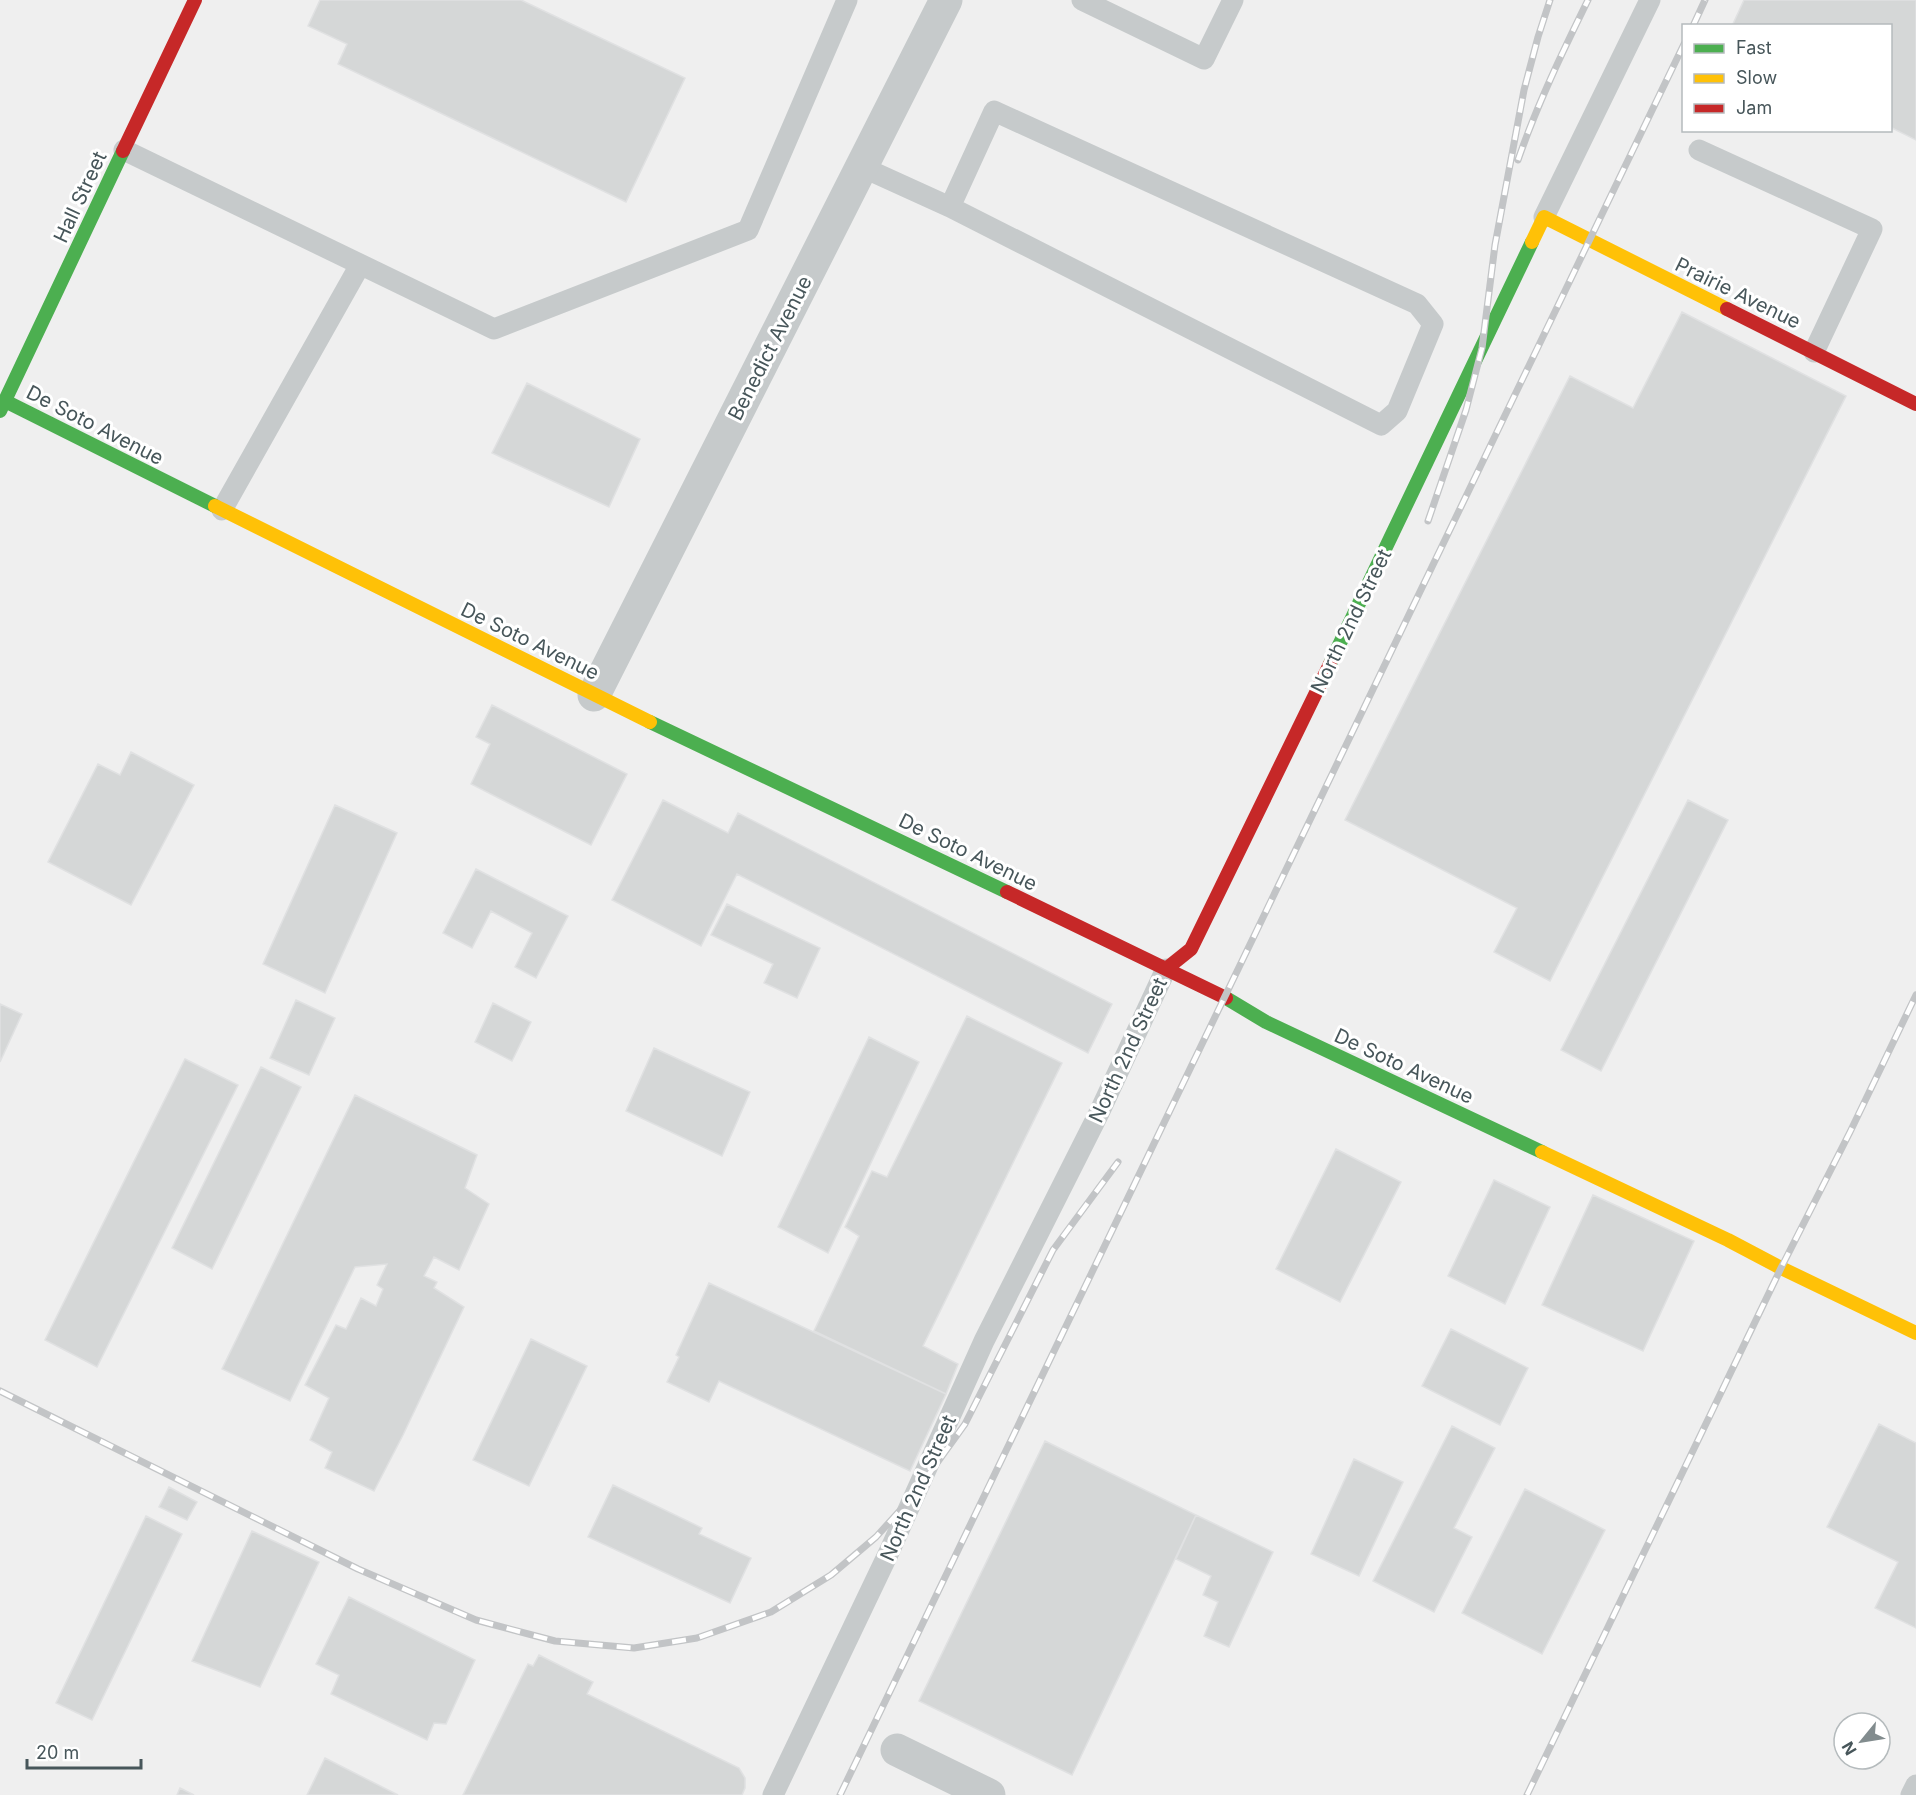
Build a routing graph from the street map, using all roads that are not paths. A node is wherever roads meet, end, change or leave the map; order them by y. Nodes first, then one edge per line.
1 (195, 0) edge
2 (847, 0) edge
3 (946, 0) edge
4 (1082, 0) edge
5 (1233, 0) edge
6 (1650, 0) edge
7 (124, 150) junction
8 (1699, 150) dead end
9 (862, 167) junction
10 (950, 207) junction
11 (1544, 217) junction
12 (360, 265) junction
13 (1814, 352) junction
14 (1916, 404) edge
15 (2, 406) edge
16 (222, 510) junction
17 (594, 695) junction
18 (1166, 969) junction
19 (1916, 1333) edge
20 (897, 1750) dead end
21 (1916, 1785) edge
22 (773, 1795) edge
23 (989, 1795) edge
24 (1911, 1795) edge

1 - 7 street, Hall Street
2 - 12 lane
3 - 9 street, Benedict Avenue
4 - 5 lane
6 - 11 lane
7 - 12 lane
7 - 15 street, Hall Street
8 - 13 lane
9 - 10 lane
9 - 17 street, Benedict Avenue
10 - 10 lane
11 - 13 street, Prairie Avenue
11 - 18 street, North 2nd Street
12 - 16 lane
13 - 14 street, Prairie Avenue
15 - 16 street, De Soto Avenue
16 - 17 street, De Soto Avenue
17 - 18 street, De Soto Avenue
18 - 19 street, De Soto Avenue
18 - 22 lane, North 2nd Street
20 - 23 street
21 - 24 lane

